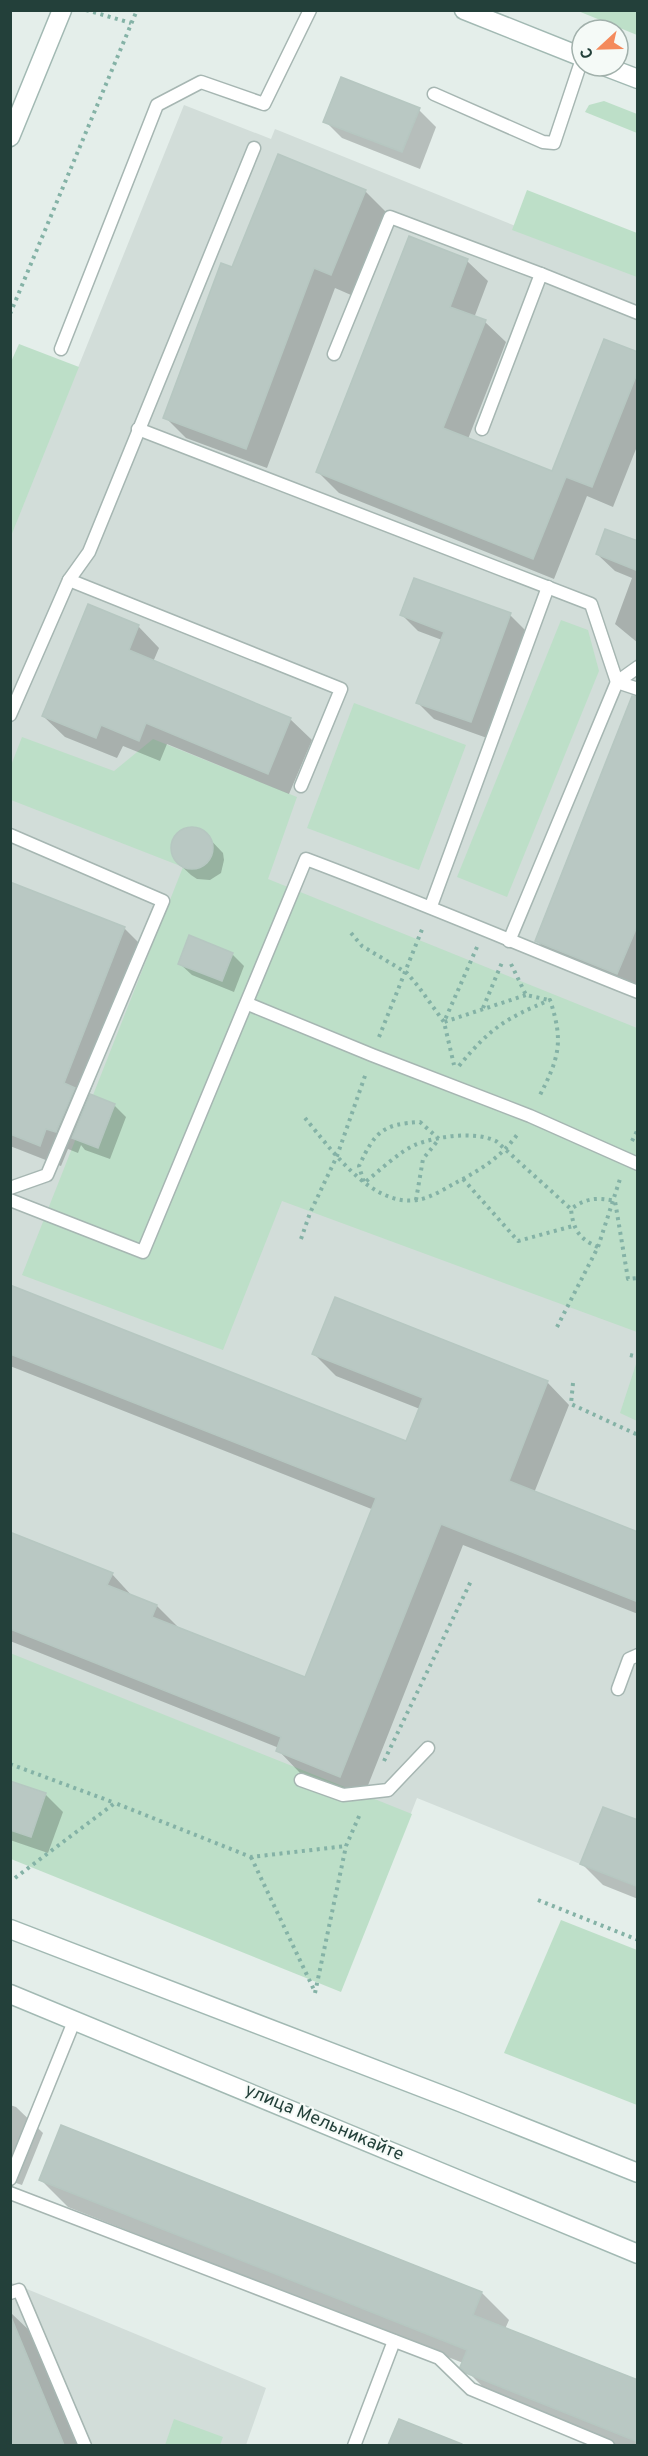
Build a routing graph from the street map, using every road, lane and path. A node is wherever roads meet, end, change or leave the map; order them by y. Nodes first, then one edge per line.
1 (62, 10) edge
2 (86, 10) edge
3 (137, 10) edge
4 (310, 10) edge
5 (464, 10) edge
6 (131, 23) junction
7 (570, 53) edge
8 (575, 78) edge
9 (434, 94) dead end
10 (10, 137) edge
11 (254, 148) dead end
12 (541, 274) junction
13 (638, 313) edge
14 (10, 314) edge
15 (61, 349) dead end
16 (334, 354) dead end
17 (138, 429) junction
18 (482, 429) dead end
19 (69, 580) junction
20 (548, 587) junction
21 (638, 667) edge
22 (617, 682) junction
23 (638, 689) edge
24 (10, 715) edge
25 (301, 786) dead end
26 (10, 835) edge
27 (431, 906) junction
28 (485, 929) junction
29 (351, 933) dead end
30 (509, 941) junction
31 (638, 992) edge
32 (526, 995) junction
33 (550, 1000) dead end
34 (248, 1004) junction
35 (483, 1009) junction
36 (444, 1022) junction
37 (455, 1071) dead end
38 (638, 1129) edge
39 (439, 1139) junction
40 (624, 1159) junction
41 (638, 1164) edge
42 (463, 1179) dead end
43 (10, 1188) edge
44 (10, 1200) edge
45 (416, 1200) dead end
46 (615, 1201) junction
47 (571, 1209) junction
48 (573, 1226) junction
49 (598, 1247) junction
50 (638, 1278) edge
51 (557, 1327) dead end
52 (630, 1356) dead end
53 (638, 1357) edge
54 (573, 1383) dead end
55 (638, 1435) edge
56 (472, 1579) dead end
57 (638, 1655) edge
58 (618, 1689) dead end
59 (428, 1748) dead end
60 (10, 1764) edge
61 (301, 1780) dead end
62 (369, 1792) junction
63 (115, 1803) junction
64 (346, 1846) junction
65 (251, 1857) junction
66 (15, 1878) dead end
67 (538, 1900) dead end
68 (10, 1929) edge
69 (638, 1940) edge
70 (10, 1994) edge
71 (75, 2019) junction
72 (638, 2173) edge
73 (10, 2179) edge
74 (10, 2193) edge
75 (638, 2254) edge
76 (10, 2294) edge
77 (394, 2341) junction
78 (85, 2445) edge
79 (354, 2445) edge
80 (608, 2445) edge

1 - 10 main road
2 - 6 path
3 - 6 path
4 - 15 lane
5 - 7 main road
6 - 14 path
8 - 9 lane
11 - 17 lane
12 - 13 lane
12 - 16 lane
12 - 18 lane
17 - 19 lane
17 - 20 lane
19 - 24 lane
19 - 25 lane
20 - 22 lane
20 - 27 lane
21 - 22 lane
22 - 23 lane
22 - 30 lane
26 - 43 lane
27 - 28 lane
27 - 34 lane
28 - 30 lane
28 - 36 path
29 - 36 path
30 - 31 lane
32 - 33 path
32 - 35 path
32 - 35 path
34 - 40 lane
34 - 44 lane
35 - 36 path
36 - 37 path
38 - 40 path
39 - 39 path
39 - 45 path
39 - 47 path
40 - 41 lane
40 - 46 path
42 - 48 path
46 - 47 path
46 - 49 path
46 - 50 path
47 - 48 path
48 - 49 path
49 - 51 path
52 - 53 path
54 - 55 path
56 - 62 path
57 - 58 lane
59 - 62 lane
60 - 63 path
61 - 62 lane
62 - 64 path
63 - 65 path
63 - 66 path
64 - 65 path
64 - 65 path
67 - 69 path
68 - 72 main road
70 - 71 main road, улица Мельникайте
71 - 73 lane
71 - 75 main road, улица Мельникайте
74 - 77 lane
76 - 78 lane
77 - 79 lane
77 - 80 lane

